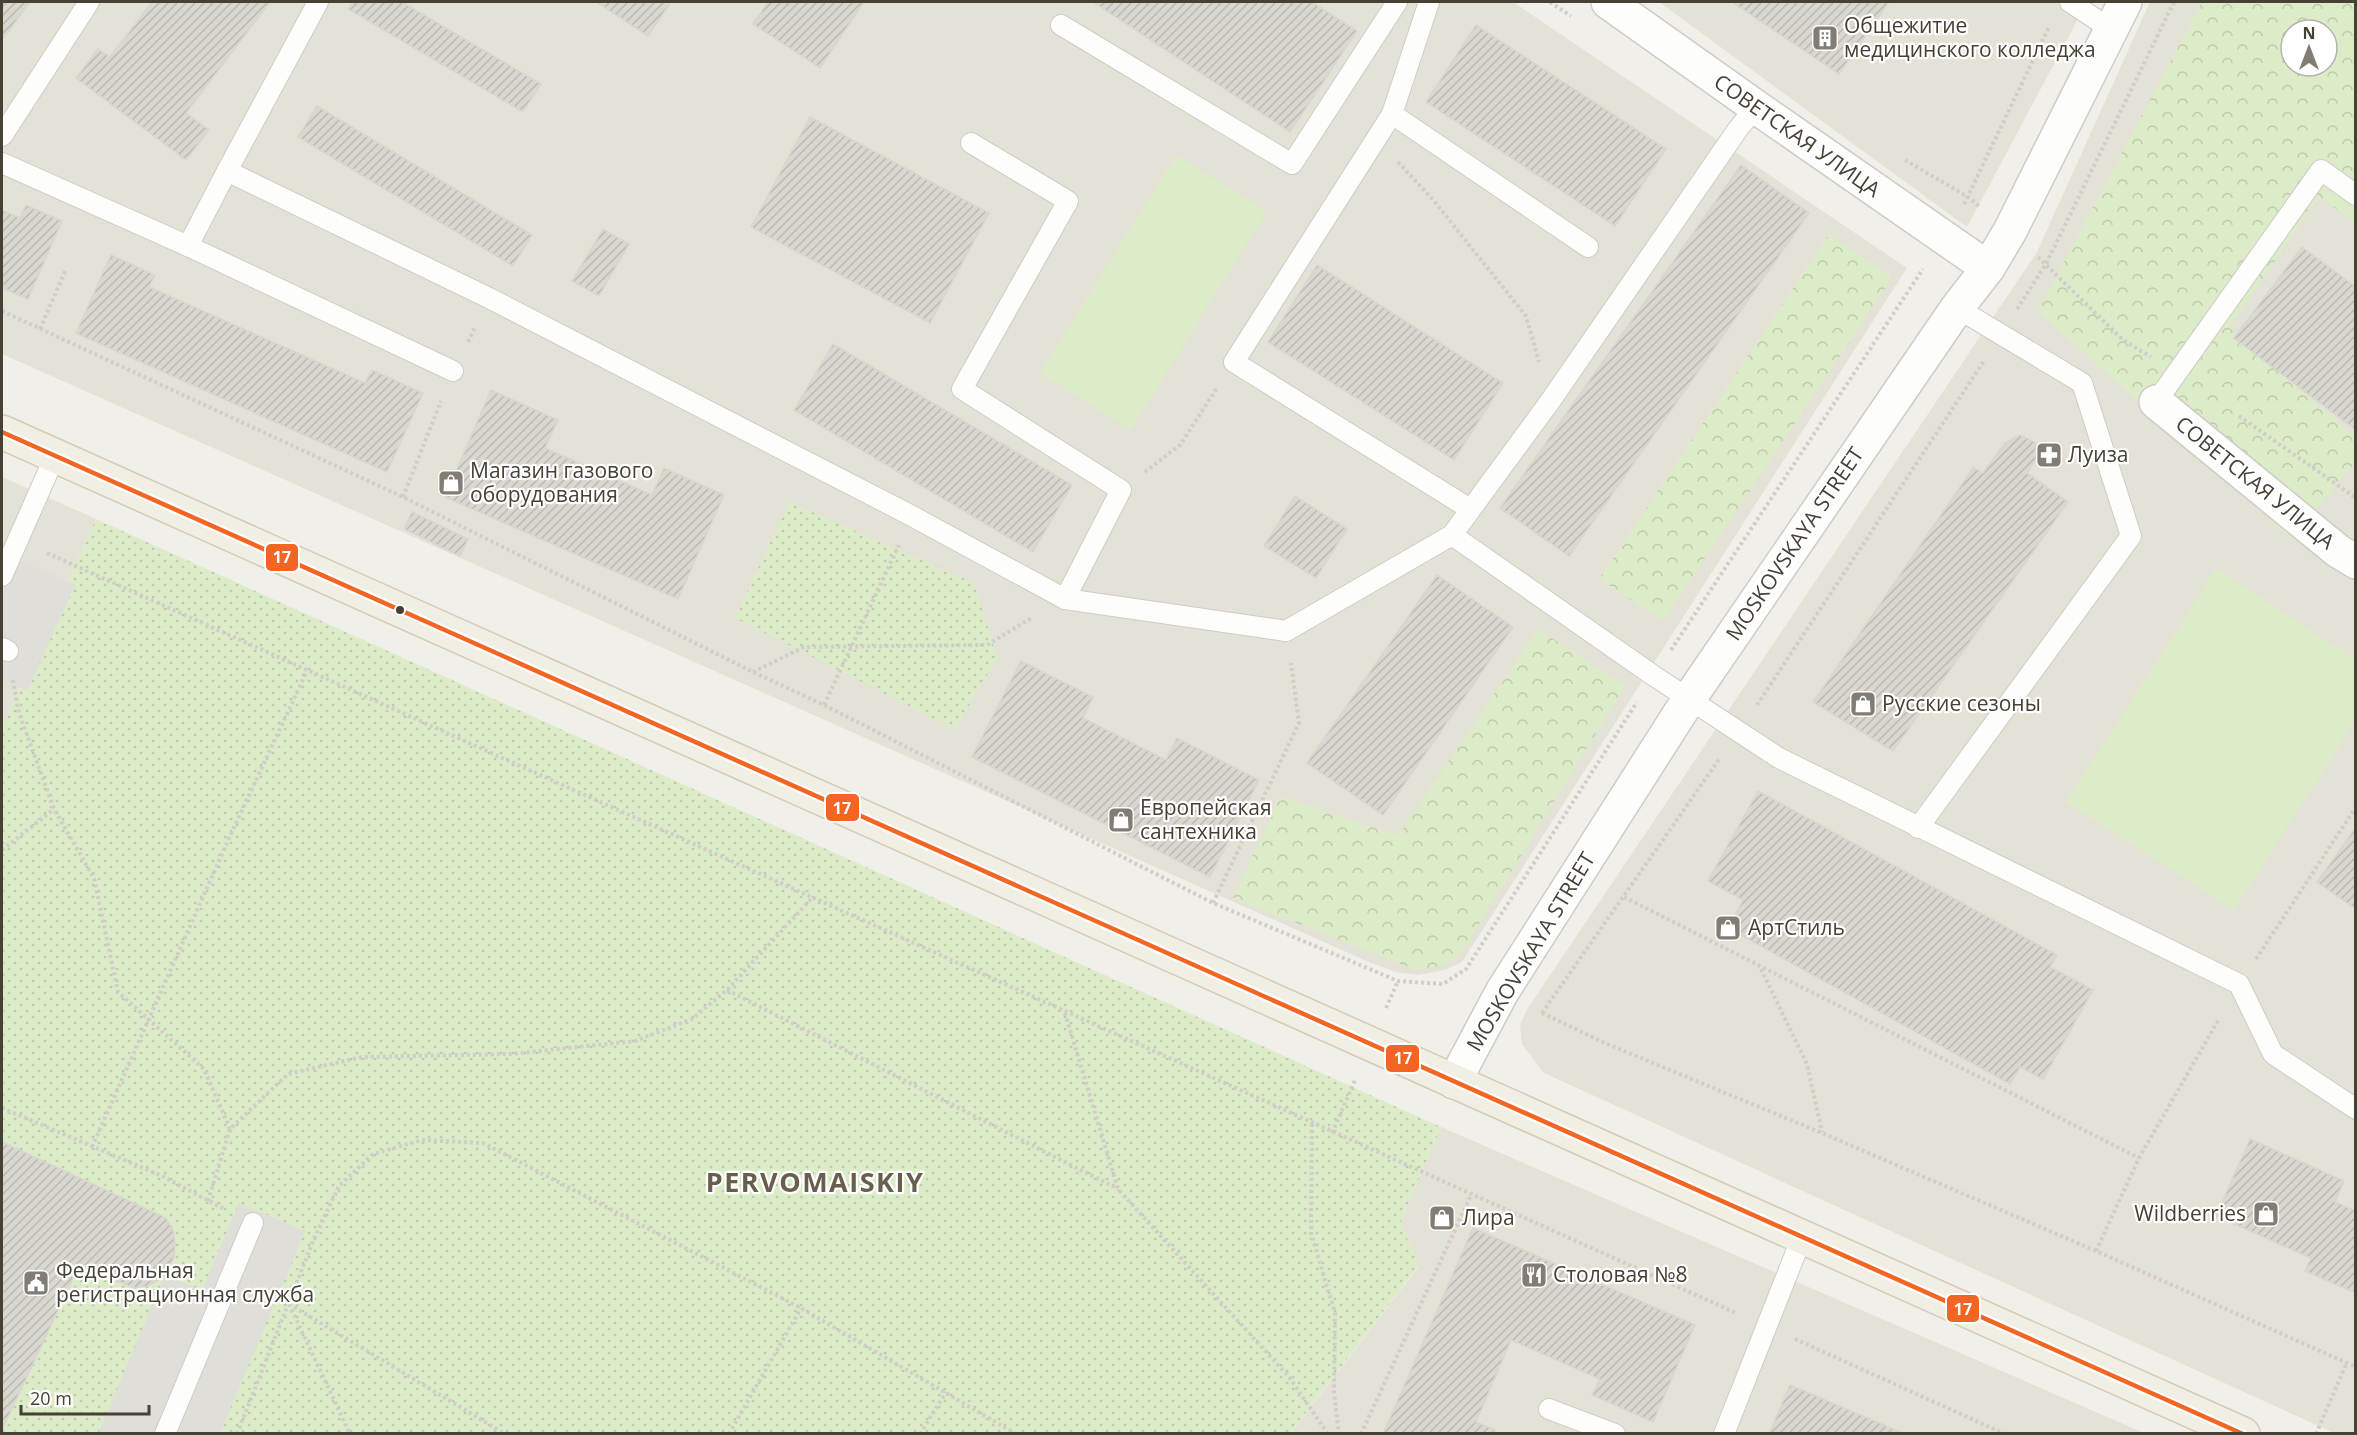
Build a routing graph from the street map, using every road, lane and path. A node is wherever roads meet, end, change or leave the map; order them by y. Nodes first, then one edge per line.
1 (89, 2) edge
2 (318, 2) edge
3 (1397, 2) edge
4 (1429, 2) edge
5 (1608, 2) edge
6 (2070, 2) edge
7 (2174, 2) edge
8 (2118, 16) edge
9 (1061, 25) dead end
10 (1756, 107) junction
11 (1392, 114) junction
12 (2, 136) edge
13 (1377, 139) junction
14 (971, 143) dead end
15 (2, 162) edge
16 (227, 171) junction
17 (2355, 195) edge
18 (188, 246) junction
19 (1588, 247) dead end
20 (1988, 268) junction
21 (66, 269) dead end
22 (1957, 308) junction
23 (40, 329) dead end
24 (2001, 334) junction
25 (1234, 362) junction
26 (453, 371) dead end
27 (1551, 400) junction
28 (2156, 402) joint
29 (2, 432) edge
30 (422, 449) dead end
31 (55, 456) junction
32 (1121, 490) junction
33 (403, 497) dead end
34 (1470, 509) junction
35 (912, 516) junction
36 (1452, 535) junction
37 (17, 540) junction
38 (2355, 562) edge
39 (2, 576) edge
40 (1065, 599) junction
41 (1286, 631) junction
42 (851, 646) junction
43 (5, 649) edge
44 (307, 671) junction
45 (753, 672) dead end
46 (1689, 699) junction
47 (824, 705) dead end
48 (1739, 731) junction
49 (54, 809) junction
50 (1918, 828) junction
51 (2, 850) edge
52 (1624, 897) junction
53 (812, 898) junction
54 (1213, 903) dead end
55 (1760, 967) junction
56 (727, 990) junction
57 (1065, 1012) junction
58 (147, 1019) junction
59 (1454, 1082) junction
60 (2, 1108) edge
61 (2355, 1109) edge
62 (1312, 1124) junction
63 (230, 1129) junction
64 (1822, 1133) junction
65 (92, 1147) junction
66 (2139, 1158) dead end
67 (1118, 1189) junction
68 (208, 1201) junction
69 (2110, 1221) dead end
70 (253, 1223) joint
71 (1802, 1237) junction
72 (2096, 1251) junction
73 (288, 1304) junction
74 (801, 1308) junction
75 (2347, 1362) junction
76 (2355, 1366) edge
77 (946, 1392) junction
78 (1549, 1409) dead end
79 (2198, 1424) edge
80 (165, 1434) edge
81 (237, 1434) edge
82 (350, 1434) edge
83 (505, 1434) edge
84 (729, 1434) edge
85 (920, 1434) edge
86 (1016, 1434) edge
87 (1328, 1434) edge
88 (1339, 1434) edge
89 (1361, 1434) edge
90 (1615, 1434) edge
91 (1724, 1434) edge
92 (2243, 1434) edge
93 (2316, 1434) edge

1 - 12 lane
2 - 16 lane
3 - 9 lane
4 - 11 lane
5 - 10 street, СОВЕТСКАЯ УЛИЦА
6 - 8 lane
7 - 24 path
8 - 20 street, MOSKOVSKAYA STREET
10 - 20 street, СОВЕТСКАЯ УЛИЦА
10 - 27 lane
11 - 13 lane
11 - 19 lane
13 - 25 lane
13 - 27 path
14 - 32 lane
15 - 18 lane
16 - 18 lane
16 - 35 lane
17 - 28 lane
18 - 26 lane
20 - 22 street, MOSKOVSKAYA STREET
21 - 23 path
22 - 24 lane
22 - 46 street, MOSKOVSKAYA STREET
24 - 48 path
24 - 50 lane
25 - 32 path
25 - 34 lane
27 - 34 lane
28 - 38 street, СОВЕТСКАЯ УЛИЦА
29 - 31 main road
30 - 33 path
31 - 37 lane
31 - 59 main road
32 - 40 lane
34 - 36 lane
35 - 40 lane
35 - 42 path
36 - 41 lane
36 - 46 lane
37 - 39 lane
37 - 44 path
40 - 41 lane
40 - 42 path
41 - 54 path
42 - 45 path
42 - 47 path
43 - 49 path
44 - 53 path
44 - 58 path
46 - 48 lane
46 - 59 street, MOSKOVSKAYA STREET
48 - 50 lane
48 - 52 path
49 - 51 path
49 - 58 path
50 - 61 lane
52 - 55 path
52 - 64 path
53 - 56 path
53 - 57 path
55 - 64 path
55 - 66 path
56 - 63 path
56 - 67 path
57 - 62 path
57 - 67 path
58 - 63 path
58 - 65 path
59 - 71 main road
60 - 65 path
62 - 88 path
62 - 89 path
63 - 68 path
64 - 72 path
65 - 68 path
67 - 87 path
68 - 70 path
69 - 72 path
70 - 80 lane
71 - 79 main road
71 - 91 lane
72 - 75 path
73 - 74 path
73 - 81 path
73 - 82 path
73 - 83 path
74 - 77 path
74 - 84 path
75 - 76 path
75 - 93 path
77 - 85 path
77 - 86 path
78 - 90 lane
79 - 92 main road

